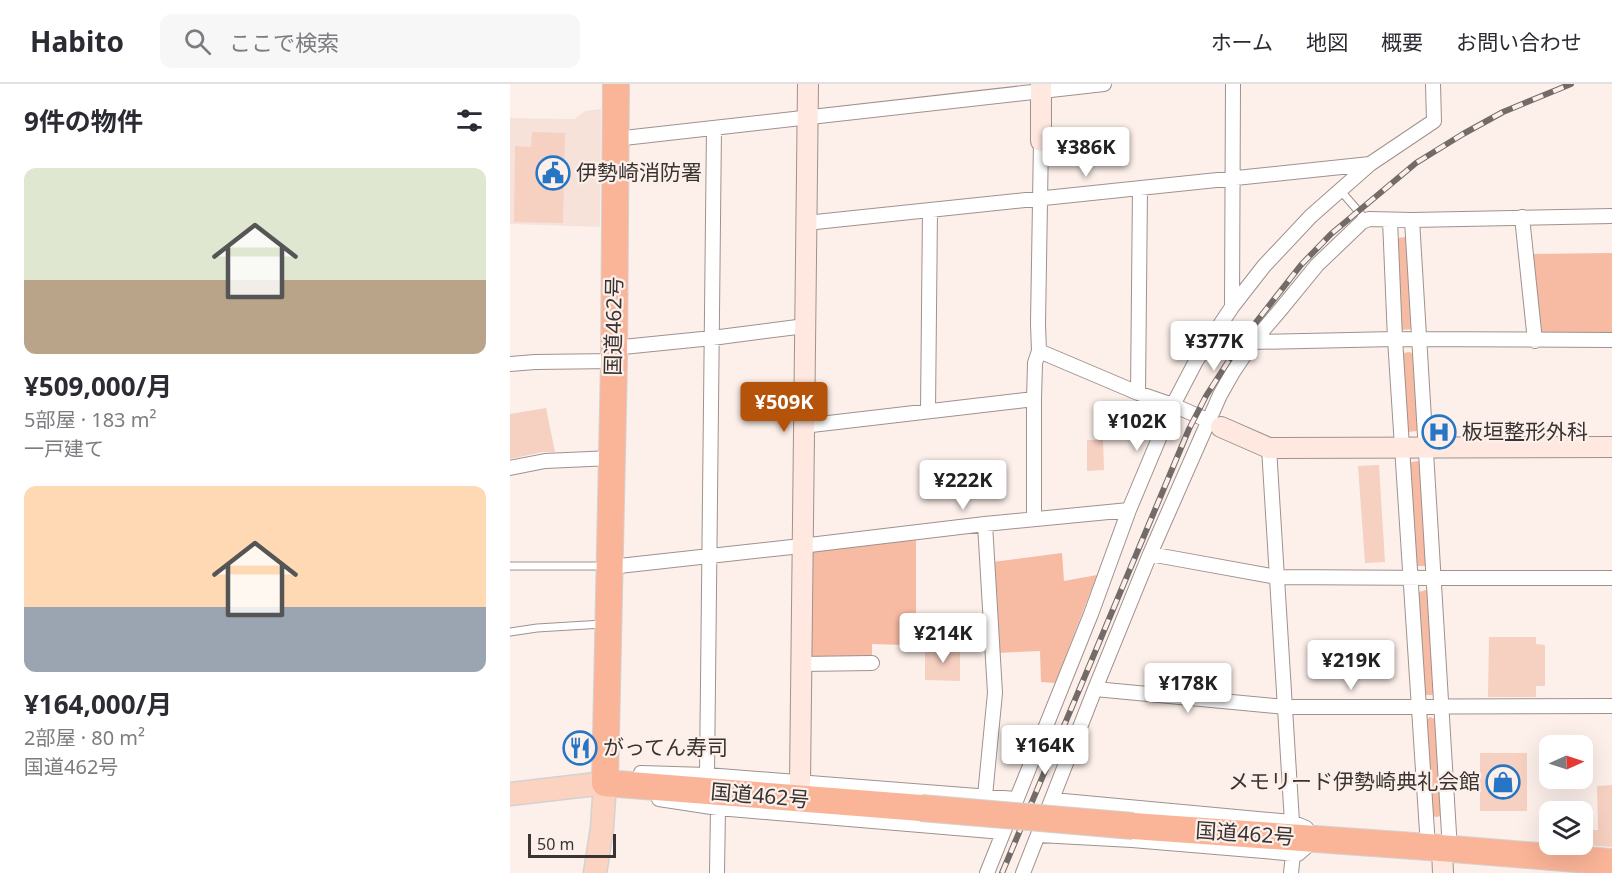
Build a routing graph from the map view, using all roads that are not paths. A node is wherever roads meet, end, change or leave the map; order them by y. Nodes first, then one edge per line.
1 (616, 84) edge
2 (808, 84) edge
3 (1104, 84) edge
4 (1233, 84) edge
5 (1433, 84) edge
6 (1041, 88) edge
7 (807, 117) junction
8 (714, 128) junction
9 (615, 139) junction
10 (1041, 141) joint
11 (1370, 164) junction
12 (1233, 178) junction
13 (1140, 188) junction
14 (1340, 190) junction
15 (1041, 199) junction
16 (930, 210) junction
17 (1612, 216) edge
18 (1522, 217) junction
19 (1366, 220) junction
20 (1390, 220) junction
21 (1412, 220) junction
22 (806, 223) junction
23 (1232, 307) junction
24 (805, 326) junction
25 (712, 338) junction
26 (1395, 339) junction
27 (1420, 340) junction
28 (1612, 340) edge
29 (1535, 341) junction
30 (1253, 342) junction
31 (1040, 351) junction
32 (613, 355) junction
33 (510, 364) edge
34 (1138, 393) junction
35 (1034, 399) junction
36 (1173, 405) junction
37 (928, 411) junction
38 (1215, 424) junction
39 (803, 426) junction
40 (1269, 447) junction
41 (1403, 447) junction
42 (1426, 447) junction
43 (1612, 447) edge
44 (612, 458) junction
45 (510, 468) edge
46 (1129, 510) junction
47 (1034, 519) junction
48 (985, 524) junction
49 (801, 546) junction
50 (1150, 554) junction
51 (710, 556) junction
52 (510, 566) edge
53 (610, 567) junction
54 (1277, 577) junction
55 (1411, 578) junction
56 (1435, 578) junction
57 (1612, 578) edge
58 (608, 624) junction
59 (510, 632) edge
60 (872, 663) dead end
61 (802, 664) junction
62 (1095, 689) junction
63 (1418, 706) junction
64 (1441, 706) junction
65 (1612, 706) edge
66 (1285, 707) junction
67 (707, 775) junction
68 (605, 783) junction
69 (800, 783) junction
70 (635, 786) junction
71 (510, 794) edge
72 (985, 796) junction
73 (1016, 799) junction
74 (1053, 800) junction
75 (718, 808) junction
76 (1292, 822) junction
77 (1003, 832) junction
78 (1039, 835) junction
79 (1303, 847) junction
80 (1441, 855) edge
81 (1610, 866) edge
82 (595, 873) edge
83 (717, 873) edge
84 (987, 873) edge
85 (1023, 873) edge
86 (1291, 873) edge

1 - 9 highway, 国道462号
2 - 7 street
3 - 6 street
4 - 12 street
5 - 11 street
6 - 7 street
6 - 10 street
7 - 8 street
7 - 22 street
8 - 9 street
8 - 25 street
9 - 32 highway, 国道462号
10 - 15 street
11 - 12 street
11 - 14 street
12 - 13 street
12 - 23 street
13 - 15 street
13 - 34 street
14 - 19 lane
14 - 23 street
15 - 16 street
15 - 31 street
16 - 22 street
16 - 37 street
17 - 18 street
18 - 21 street
18 - 29 street
19 - 20 street
19 - 30 street
20 - 21 street
20 - 26 street
21 - 27 street
22 - 24 street
23 - 36 street
24 - 25 street
24 - 39 street
25 - 32 street
25 - 51 street
26 - 27 street
26 - 30 street
26 - 41 street
27 - 29 street
27 - 42 street
28 - 29 street
30 - 38 street
31 - 34 street
31 - 35 street
32 - 33 street
32 - 44 highway, 国道462号
34 - 36 street
35 - 37 street
35 - 47 street
36 - 38 street
36 - 46 street
37 - 39 street
38 - 40 street
38 - 50 street
39 - 49 street
40 - 41 street
40 - 54 street
41 - 42 street
41 - 55 street
42 - 43 street
42 - 56 street
44 - 45 street
44 - 53 highway, 国道462号
46 - 47 street
46 - 73 street
47 - 48 street
48 - 49 street
48 - 72 street
49 - 51 street
49 - 61 street
50 - 54 street
50 - 62 street
51 - 53 street
51 - 67 street
52 - 53 lane
53 - 58 highway, 国道462号
54 - 55 street
54 - 66 street
55 - 56 street
55 - 63 street
56 - 57 street
56 - 64 street
58 - 59 lane
58 - 68 highway, 国道462号
60 - 61 street
61 - 69 street
62 - 66 street
62 - 74 street
63 - 64 street
63 - 66 street
63 - 80 street
64 - 65 street
64 - 80 street
66 - 76 street
67 - 69 street
67 - 70 street
68 - 70 highway, 国道462号
68 - 71 main road
68 - 82 main road
69 - 72 street
70 - 75 street
70 - 79 highway, 国道462号, bridge
72 - 73 street
73 - 77 street
74 - 76 street
74 - 78 street
75 - 77 street
75 - 83 street
76 - 79 street
77 - 84 street
78 - 79 street
78 - 85 street
79 - 80 highway, 国道462号
79 - 86 street
80 - 81 highway, 国道462号

